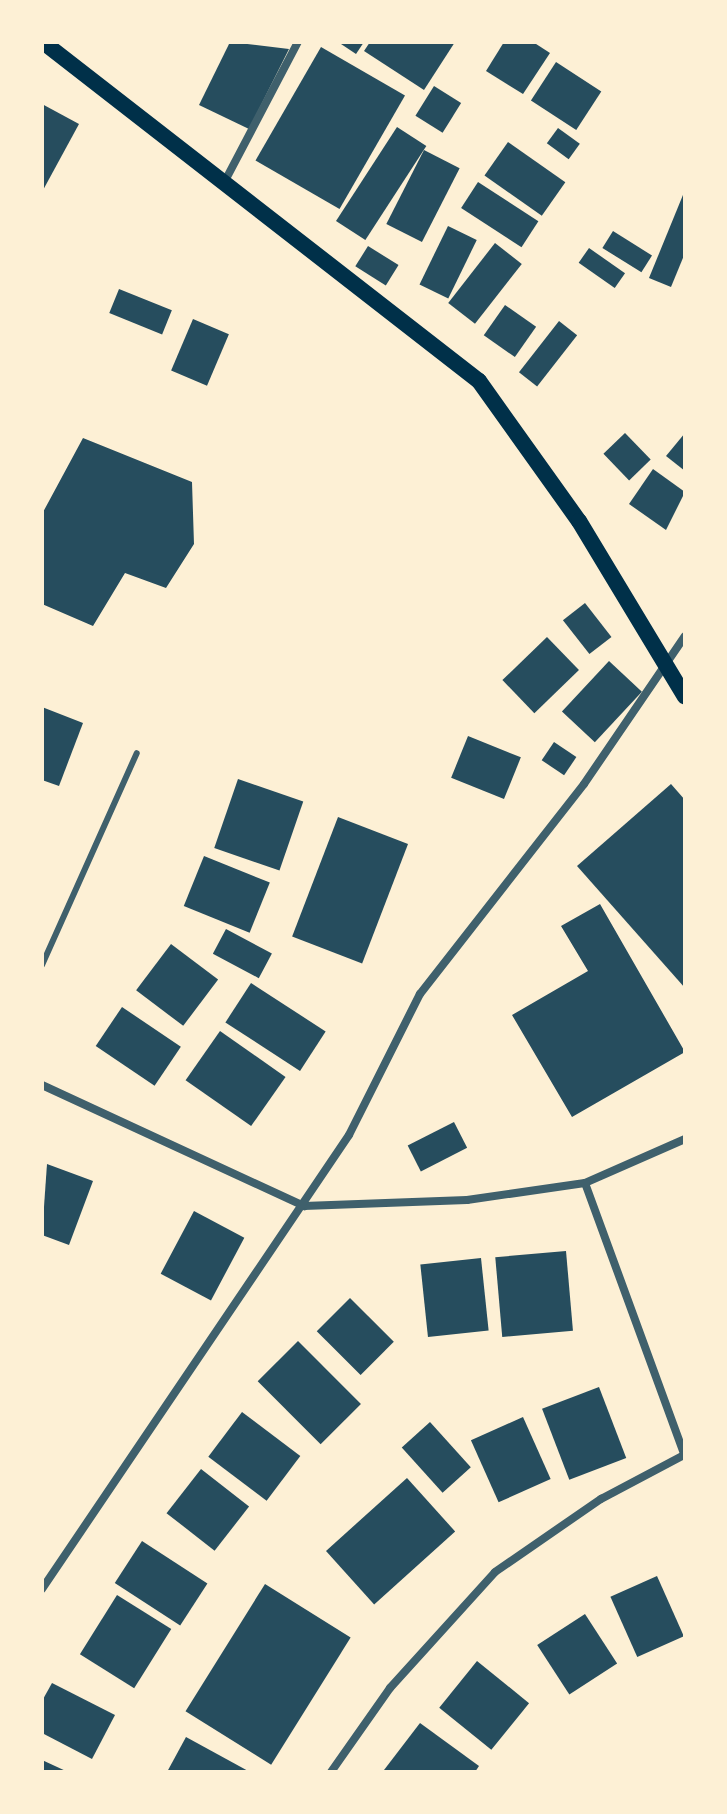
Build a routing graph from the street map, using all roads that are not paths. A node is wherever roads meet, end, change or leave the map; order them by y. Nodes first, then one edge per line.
1 (43, 42) edge
2 (298, 42) edge
3 (226, 179) junction
4 (685, 636) edge
5 (665, 673) junction
6 (685, 697) edge
7 (137, 753) dead end
8 (42, 965) edge
9 (42, 1085) edge
10 (685, 1139) edge
11 (585, 1183) junction
12 (304, 1206) junction
13 (684, 1455) edge
14 (42, 1589) edge
15 (331, 1772) edge

1 - 3 main road
2 - 3 street
3 - 5 main road
4 - 5 street
5 - 6 main road
5 - 12 street
7 - 8 lane
9 - 12 street
10 - 11 street
11 - 12 street
11 - 13 street
12 - 14 street
13 - 15 street

